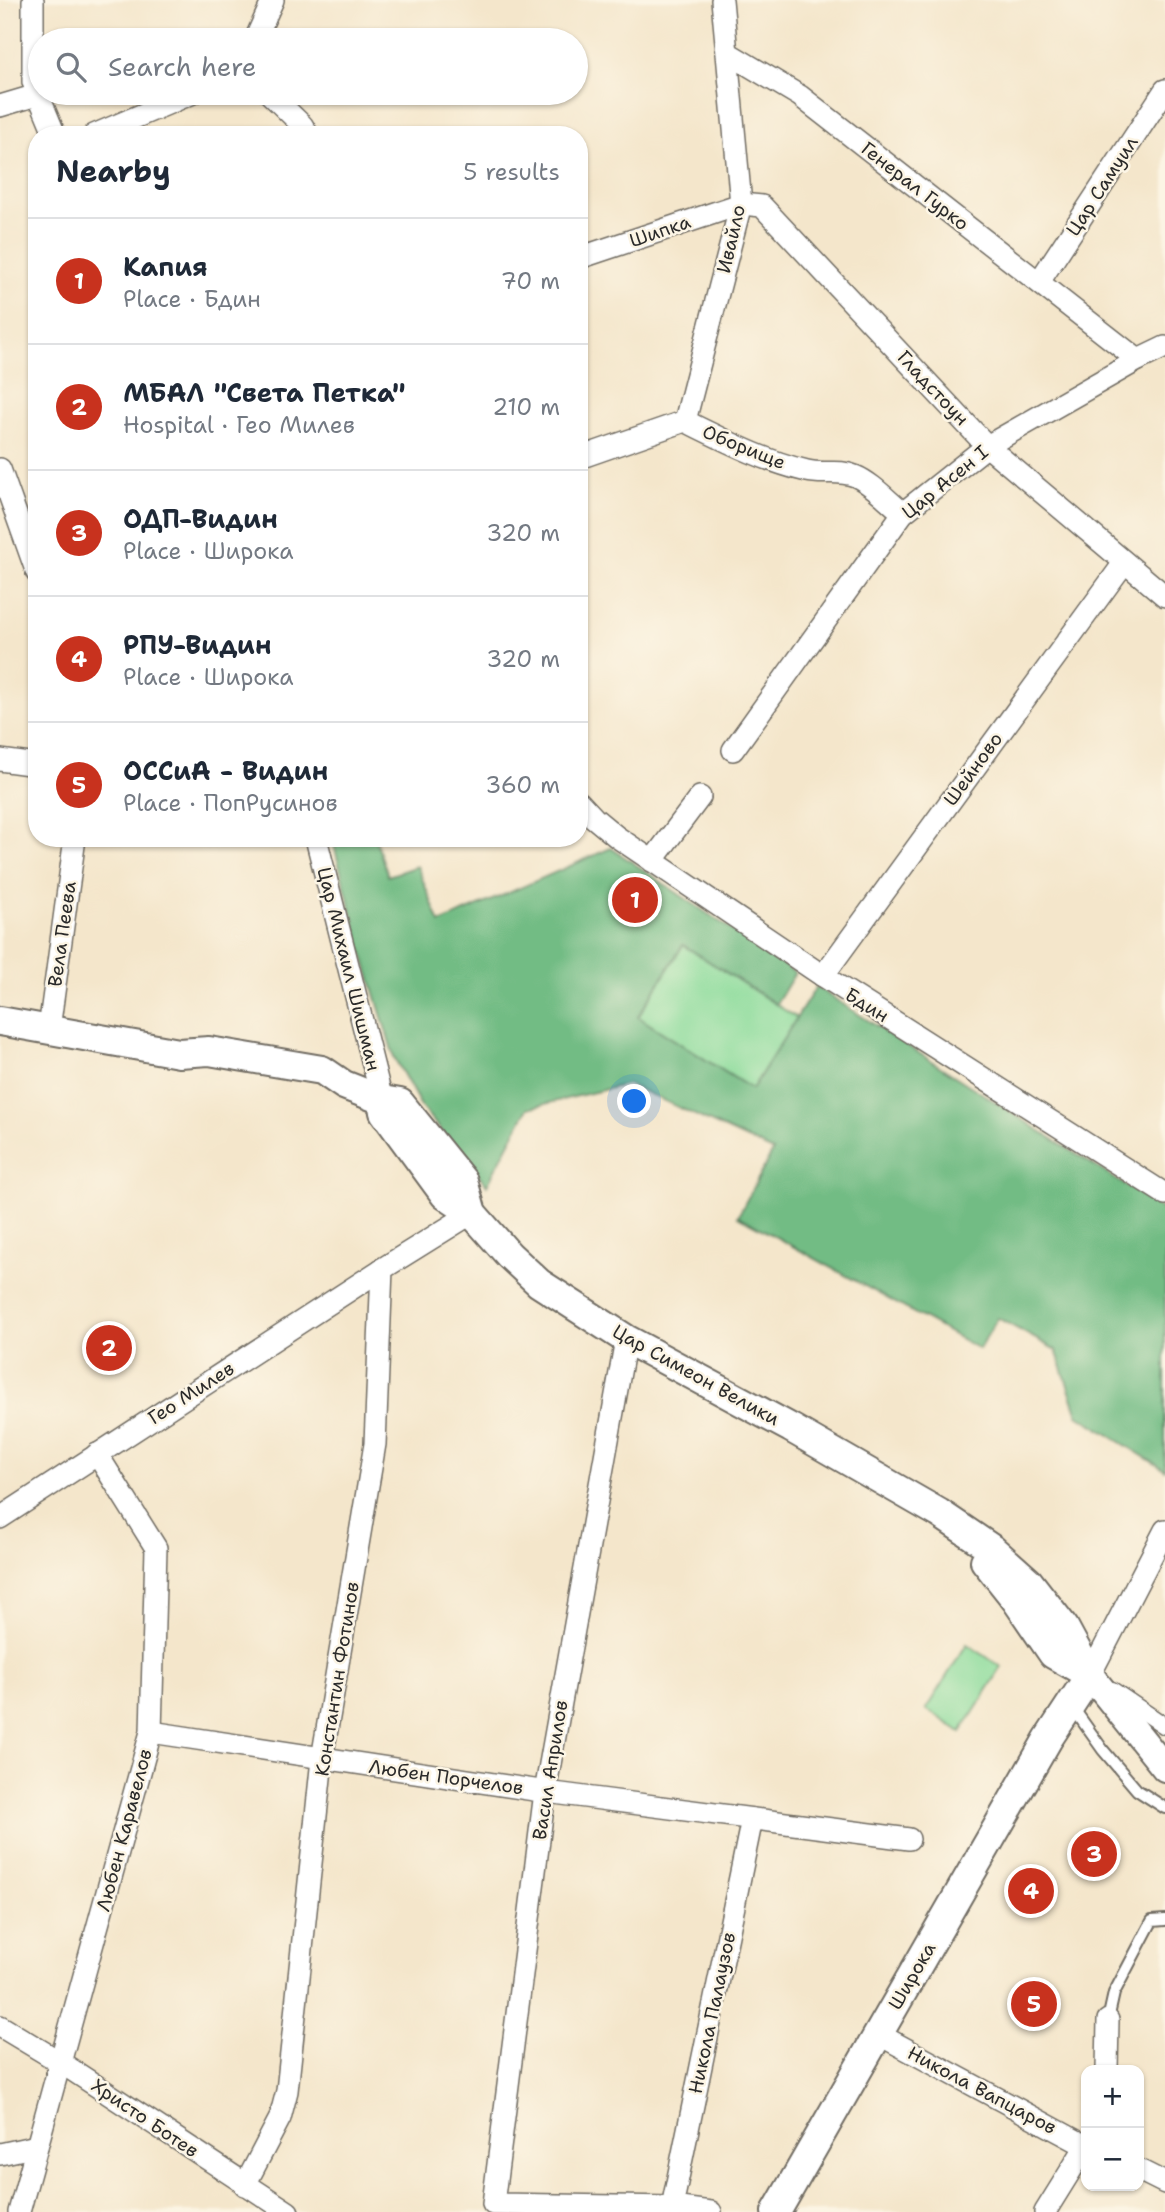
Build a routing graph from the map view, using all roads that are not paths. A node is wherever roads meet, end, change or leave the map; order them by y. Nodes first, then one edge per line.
1 (33, 0) edge
2 (272, 0) edge
3 (722, 0) edge
4 (32, 28) edge
5 (260, 28) edge
6 (727, 53) junction
7 (1165, 90) edge
8 (28, 98) edge
9 (42, 105) edge
10 (165, 105) edge
11 (281, 105) edge
12 (0, 106) edge
13 (51, 126) edge
14 (115, 126) edge
15 (303, 126) edge
16 (741, 204) junction
17 (588, 255) edge
18 (1039, 282) junction
19 (1156, 354) edge
20 (685, 421) junction
21 (988, 446) junction
22 (588, 455) edge
23 (0, 469) edge
24 (902, 513) junction
25 (28, 548) edge
26 (1124, 562) junction
27 (1165, 596) edge
28 (733, 750) dead end
29 (0, 760) edge
30 (28, 764) edge
31 (700, 797) dead end
32 (588, 812) edge
33 (74, 847) edge
34 (318, 847) edge
35 (652, 861) junction
36 (823, 976) junction
37 (0, 1021) edge
38 (49, 1029) junction
39 (382, 1100) junction
40 (1165, 1194) edge
41 (472, 1213) junction
42 (382, 1269) junction
43 (626, 1339) junction
44 (97, 1454) junction
45 (0, 1518) edge
46 (1165, 1530) edge
47 (1090, 1675) junction
48 (1071, 1705) junction
49 (1165, 1726) edge
50 (151, 1732) junction
51 (322, 1759) junction
52 (1165, 1768) edge
53 (549, 1792) junction
54 (1165, 1808) edge
55 (752, 1819) junction
56 (909, 1839) dead end
57 (1165, 1920) edge
58 (1108, 2020) joint
59 (0, 2026) edge
60 (878, 2034) junction
61 (60, 2062) junction
62 (1107, 2065) edge
63 (1081, 2143) edge
64 (37, 2147) junction
65 (0, 2154) edge
66 (1081, 2154) edge
67 (1144, 2173) edge
68 (1165, 2183) edge
69 (245, 2185) junction
70 (672, 2207) junction
71 (19, 2212) edge
72 (288, 2212) edge
73 (711, 2212) edge
74 (776, 2212) edge
75 (1045, 2212) edge

1 - 4 street
2 - 5 street
3 - 6 street
6 - 16 street, Ивайло
6 - 18 street, Генерал Гурко
7 - 18 street, Цар Самуил
8 - 12 street
9 - 13 street
10 - 14 street
11 - 15 street
16 - 17 street, Шипка
16 - 20 street, Ивайло
16 - 21 street, Гладстоун
18 - 19 street, Генерал Гурко
19 - 21 street, Цар Асен I
20 - 22 street, Оборище
20 - 24 street, Оборище
21 - 24 street, Цар Асен I
21 - 26 street, Гладстоун
23 - 25 street
24 - 28 street, Цар Асен I
26 - 27 street, Гладстоун
26 - 36 street, Шейново
29 - 30 street
31 - 35 street
32 - 35 street, Бдин
33 - 38 street, Вела Пеева
34 - 39 street, Цар Михаил Шишман
35 - 36 street, Бдин
36 - 40 street, Бдин
37 - 38 main road
38 - 39 main road
39 - 41 main road, Цар Симеон Велики
41 - 42 street
41 - 43 main road, Цар Симеон Велики
42 - 44 street, Гео Милев
42 - 51 street, Константин Фотинов
43 - 47 main road, Цар Симеон Велики
43 - 53 street, Васил Априлов
44 - 45 street, Гео Милев
44 - 50 street, Любен Каравелов
46 - 47 street
47 - 48 main road, Широка
47 - 49 street
47 - 52 street, Цар Симеон Велики
48 - 54 lane
48 - 60 main road, Широка
50 - 51 street, Любен Порчелов
50 - 61 street, Любен Каравелов
51 - 53 street, Любен Порчелов
51 - 69 street, Константин Фотинов
53 - 55 street, Любен Порчелов
53 - 70 street, Васил Априлов
55 - 56 street, Любен Порчелов
55 - 70 street, Никола Палаузов
57 - 58 lane
58 - 62 street
59 - 61 street, Христо Ботев
60 - 63 street, Никола Вапцаров
60 - 74 main road, Широка
61 - 64 street, Любен Каравелов
61 - 69 street, Христо Ботев
64 - 65 street
64 - 71 street, Любен Каравелов
66 - 75 street
67 - 68 street
69 - 72 street, Христо Ботев
70 - 73 street

